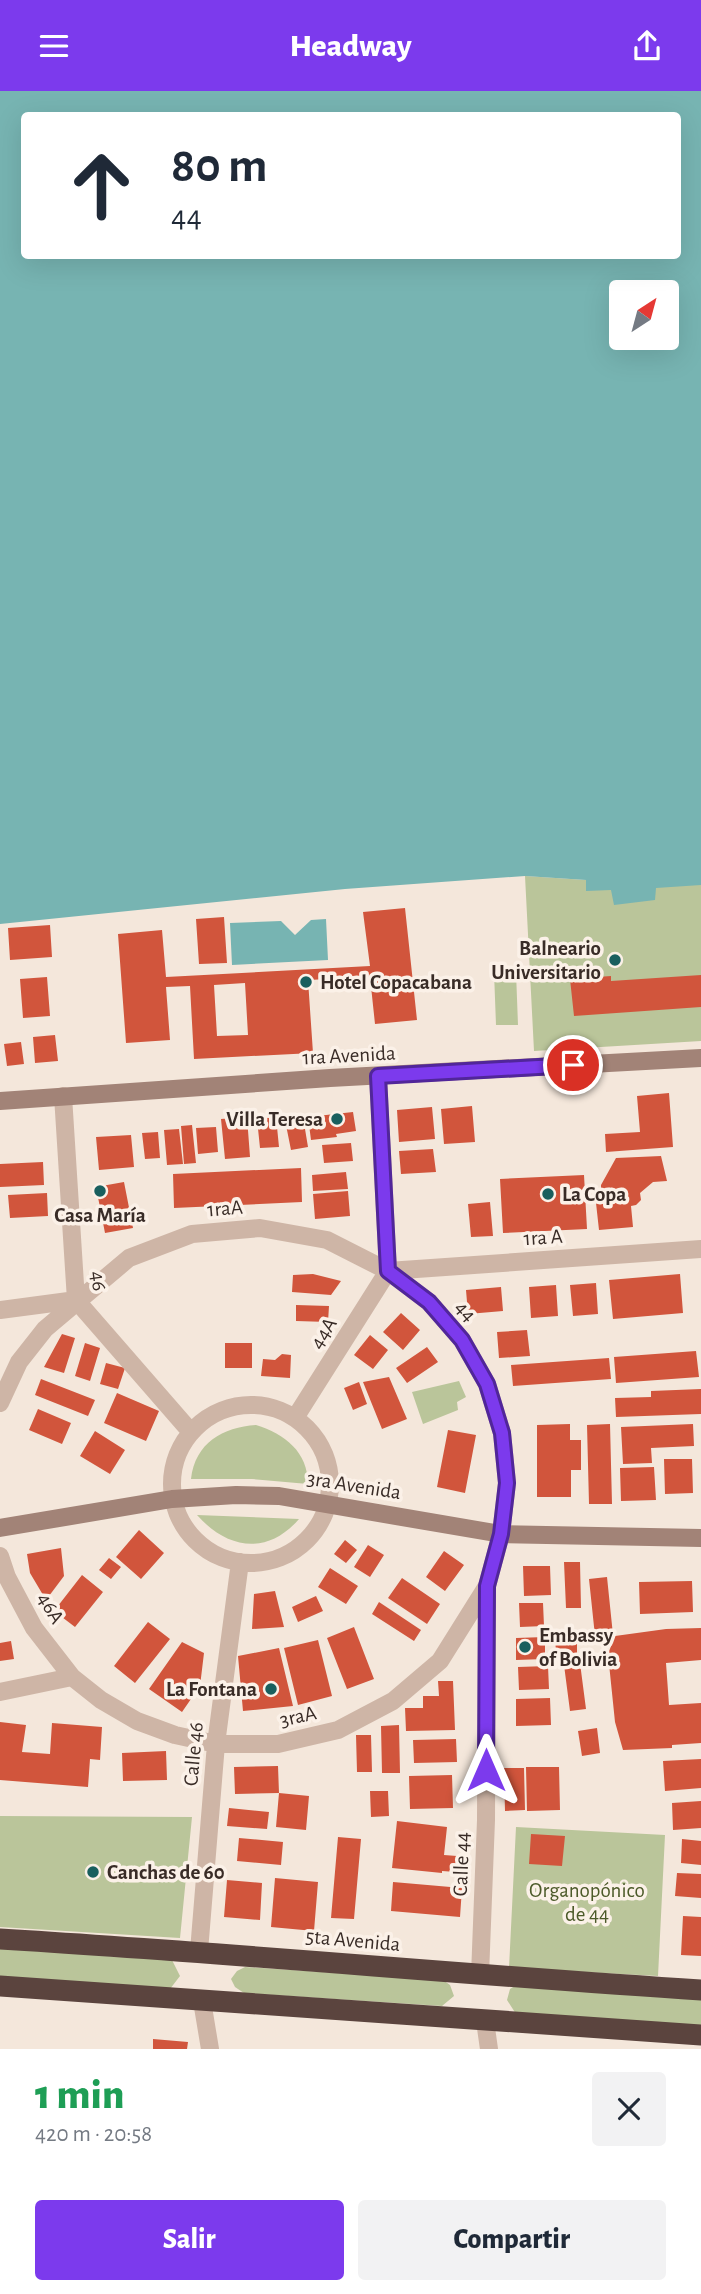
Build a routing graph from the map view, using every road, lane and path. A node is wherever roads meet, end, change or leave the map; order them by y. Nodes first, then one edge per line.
1 (701, 1058) edge
2 (378, 1076) junction
3 (64, 1096) junction
4 (0, 1101) edge
5 (701, 1249) edge
6 (388, 1271) junction
7 (76, 1300) junction
8 (0, 1310) edge
9 (0, 1403) edge
10 (295, 1418) junction
11 (190, 1431) junction
12 (172, 1499) junction
13 (328, 1503) junction
14 (0, 1528) edge
15 (501, 1534) junction
16 (701, 1538) edge
17 (0, 1556) edge
18 (240, 1562) junction
19 (487, 1586) junction
20 (72, 1677) junction
21 (0, 1692) edge
22 (216, 1744) junction
23 (0, 1939) edge
24 (199, 1951) junction
25 (480, 1975) junction
26 (0, 1986) edge
27 (701, 1990) edge
28 (202, 2001) junction
29 (485, 2021) junction
30 (701, 2035) edge
31 (211, 2049) edge
32 (489, 2049) edge

1 - 2 main road, 1ra Avenida
2 - 3 main road, 1ra Avenida
2 - 6 street
3 - 4 main road, 1ra Avenida
3 - 7 street, 46
5 - 6 street, 1ra A
6 - 7 street, 1raA
6 - 10 street, 44A
6 - 15 street, 44
7 - 8 street
7 - 9 street
7 - 11 street, 46
10 - 11 street
10 - 13 street
11 - 12 street
12 - 13 main road, 3ra Avenida
12 - 14 main road, 3ra Avenida
12 - 18 street
13 - 15 main road, 3ra Avenida
13 - 18 street
15 - 16 main road, 3ra Avenida
15 - 19 street, 44
17 - 20 street, 46A
18 - 22 street, Calle 46
19 - 22 street, 3raA
19 - 25 street, Calle 44
20 - 21 street
20 - 22 street, 3raA
22 - 24 street, Calle 46
23 - 24 highway, 5ta Avenida
24 - 25 highway, 5ta Avenida
25 - 27 highway, 5ta Avenida
26 - 28 highway
28 - 29 highway
28 - 31 street
29 - 30 highway
29 - 32 street

